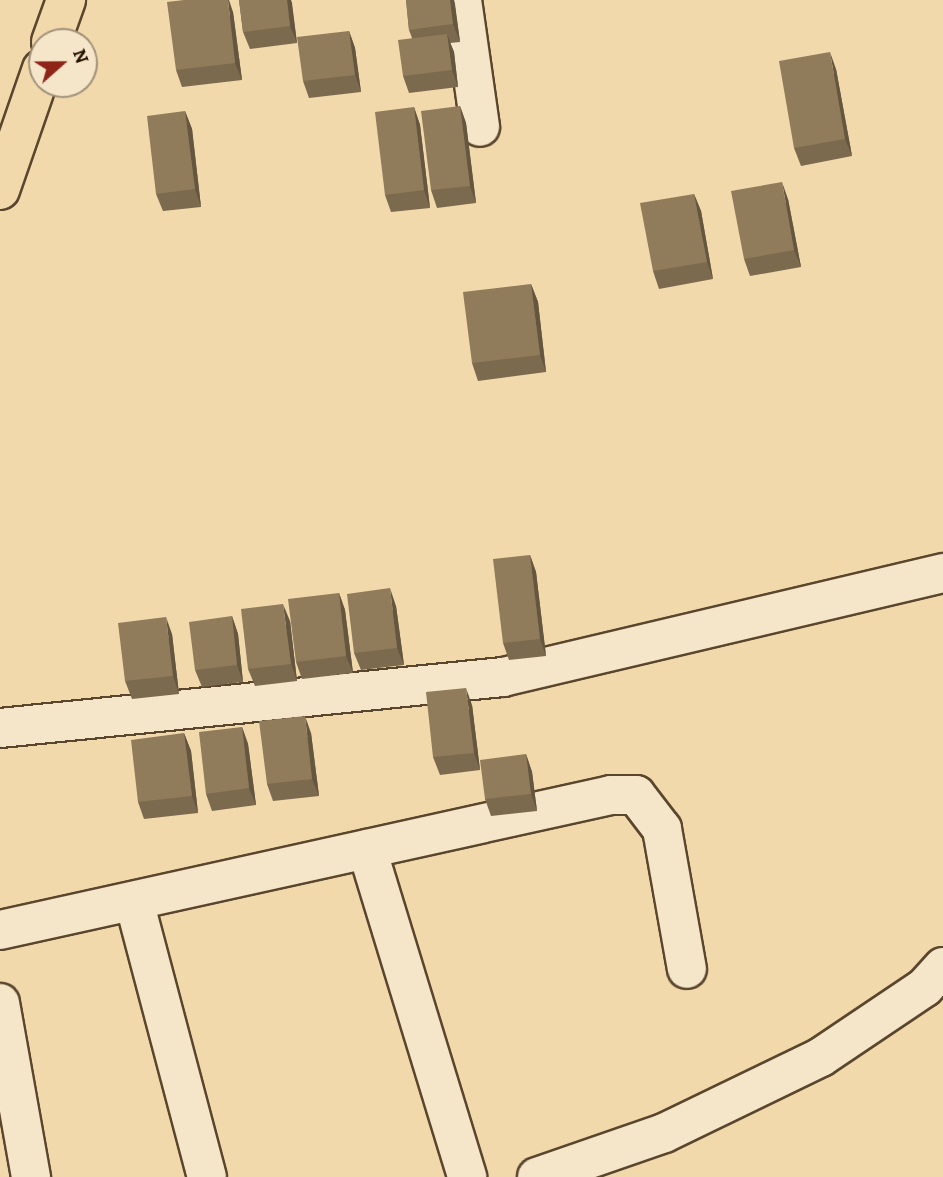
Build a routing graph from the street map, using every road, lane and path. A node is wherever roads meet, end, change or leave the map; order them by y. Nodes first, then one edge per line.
1 (66, 0) edge
2 (462, 0) edge
3 (56, 28) edge
4 (32, 98) edge
5 (480, 127) dead end
6 (0, 190) edge
7 (943, 573) edge
8 (0, 728) edge
9 (367, 849) junction
10 (134, 901) junction
11 (0, 930) edge
12 (943, 967) edge
13 (687, 969) dead end
14 (0, 1003) edge
15 (31, 1177) edge
16 (206, 1177) edge
17 (467, 1177) edge
18 (537, 1177) edge

1 - 3 main road
2 - 5 street
4 - 6 main road
7 - 8 street
9 - 10 street
9 - 13 street
9 - 17 street
10 - 11 street
10 - 16 street
12 - 18 street
14 - 15 street

